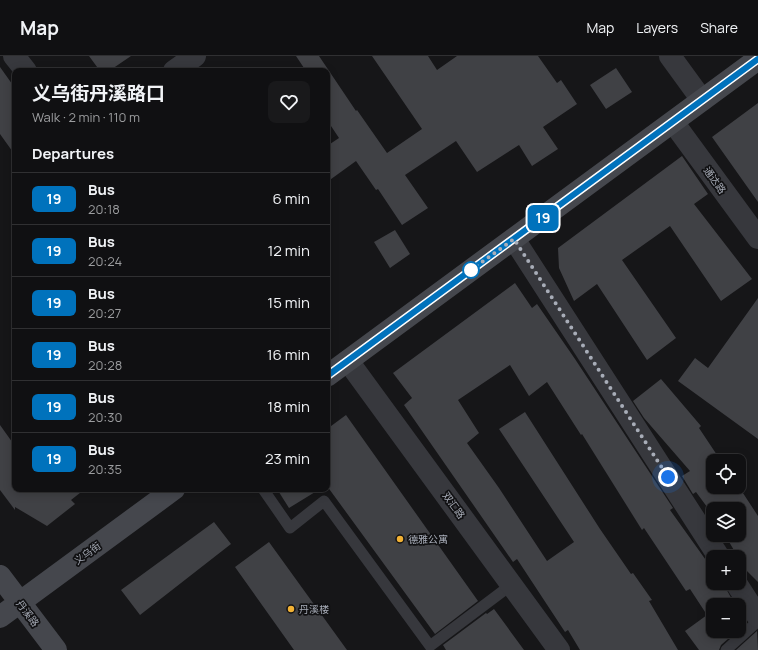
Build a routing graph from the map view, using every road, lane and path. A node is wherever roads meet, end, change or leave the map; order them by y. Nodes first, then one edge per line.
1 (14, 56) edge
2 (195, 56) edge
3 (670, 56) edge
4 (758, 59) edge
5 (24, 68) edge
6 (178, 68) edge
7 (702, 100) junction
8 (673, 122) junction
9 (758, 238) edge
10 (514, 239) junction
11 (348, 361) junction
12 (330, 374) edge
13 (170, 492) edge
14 (265, 492) edge
15 (714, 550) edge
16 (0, 576) edge
17 (511, 585) junction
18 (741, 590) edge
19 (20, 602) junction
20 (0, 617) edge
21 (758, 617) edge
22 (758, 621) edge
23 (427, 648) edge
24 (56, 650) edge
25 (559, 650) edge
26 (726, 650) edge

1 - 5 street
2 - 6 street
3 - 7 street
4 - 7 street
7 - 8 street
8 - 9 street, 通达路
8 - 10 street
10 - 11 street
10 - 15 street
11 - 12 street
11 - 17 street, 双汇路
13 - 19 street, 义乌街
14 - 23 lane
16 - 19 street, 丹溪路
17 - 23 lane
17 - 25 street, 双汇路
18 - 21 street
19 - 20 street, 义乌街
19 - 24 street, 丹溪路
22 - 26 lane

